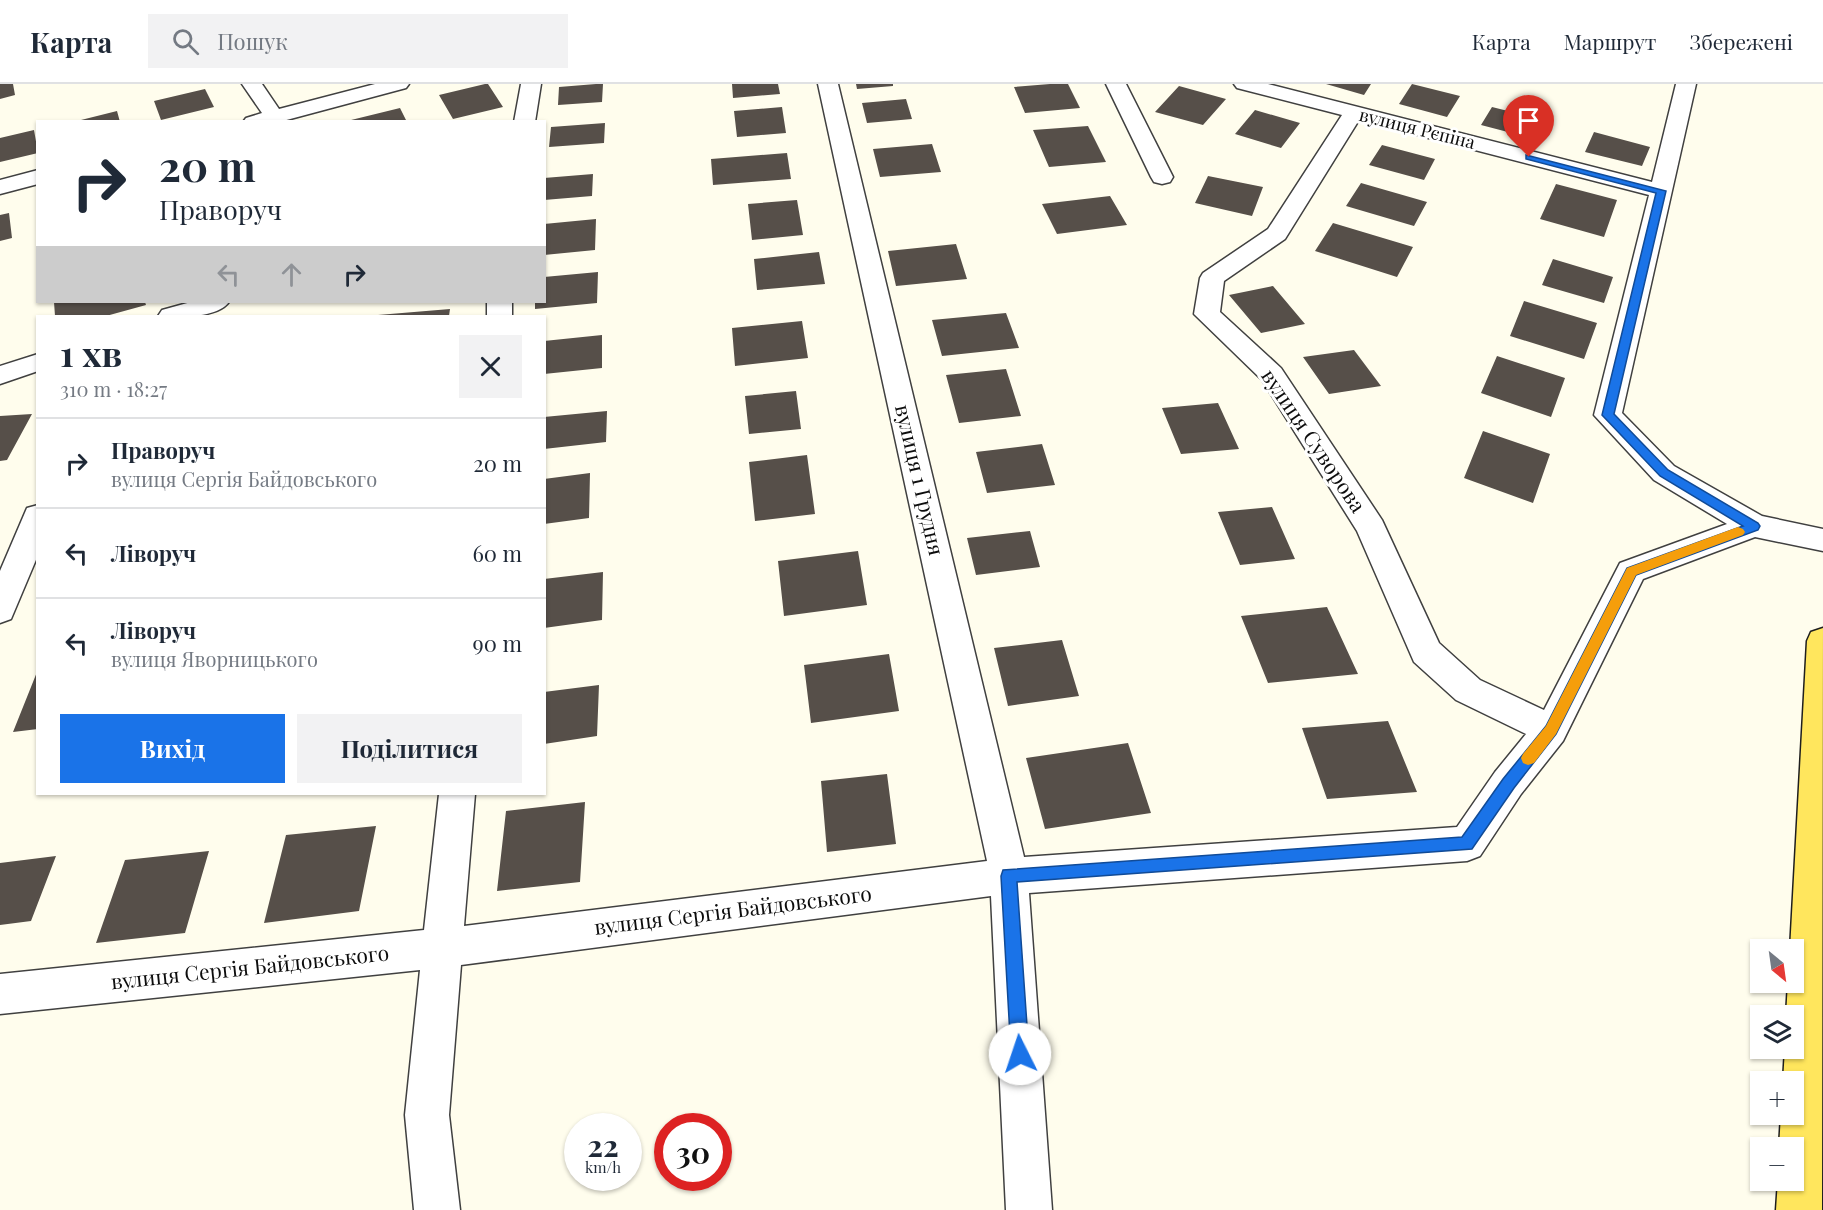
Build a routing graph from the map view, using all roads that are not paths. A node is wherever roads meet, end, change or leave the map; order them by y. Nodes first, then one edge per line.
1 (252, 84) edge
2 (399, 84) edge
3 (531, 84) edge
4 (828, 84) edge
5 (1116, 84) edge
6 (1244, 84) edge
7 (1686, 84) edge
8 (1354, 112) junction
9 (274, 116) junction
10 (260, 120) edge
11 (524, 120) edge
12 (1162, 177) dead end
13 (36, 178) edge
14 (0, 187) edge
15 (1661, 191) junction
16 (213, 303) edge
17 (174, 315) edge
18 (36, 363) edge
19 (0, 375) edge
20 (36, 521) edge
21 (1754, 526) junction
22 (1823, 540) edge
23 (0, 610) edge
24 (1823, 641) edge
25 (1551, 730) junction
26 (457, 795) edge
27 (1009, 876) junction
28 (443, 948) junction
29 (0, 994) edge
30 (437, 1210) edge
31 (1029, 1210) edge
32 (1799, 1210) edge

1 - 9 street
2 - 9 street
3 - 11 street
4 - 27 street, вулиця 1 Грудня
5 - 12 street
6 - 8 street, вулиця Рєпіна
7 - 15 street
8 - 15 street, вулиця Рєпіна
8 - 25 street, вулиця Суворова
9 - 10 street
13 - 14 street
15 - 21 street
16 - 17 street
18 - 19 street
20 - 23 street
21 - 22 street
21 - 25 street
24 - 32 main road
25 - 27 street, вулиця Сергія Байдовського
26 - 28 street
27 - 28 street, вулиця Сергія Байдовського
27 - 31 street, вулиця 1 Грудня
28 - 29 street, вулиця Сергія Байдовського
28 - 30 street

